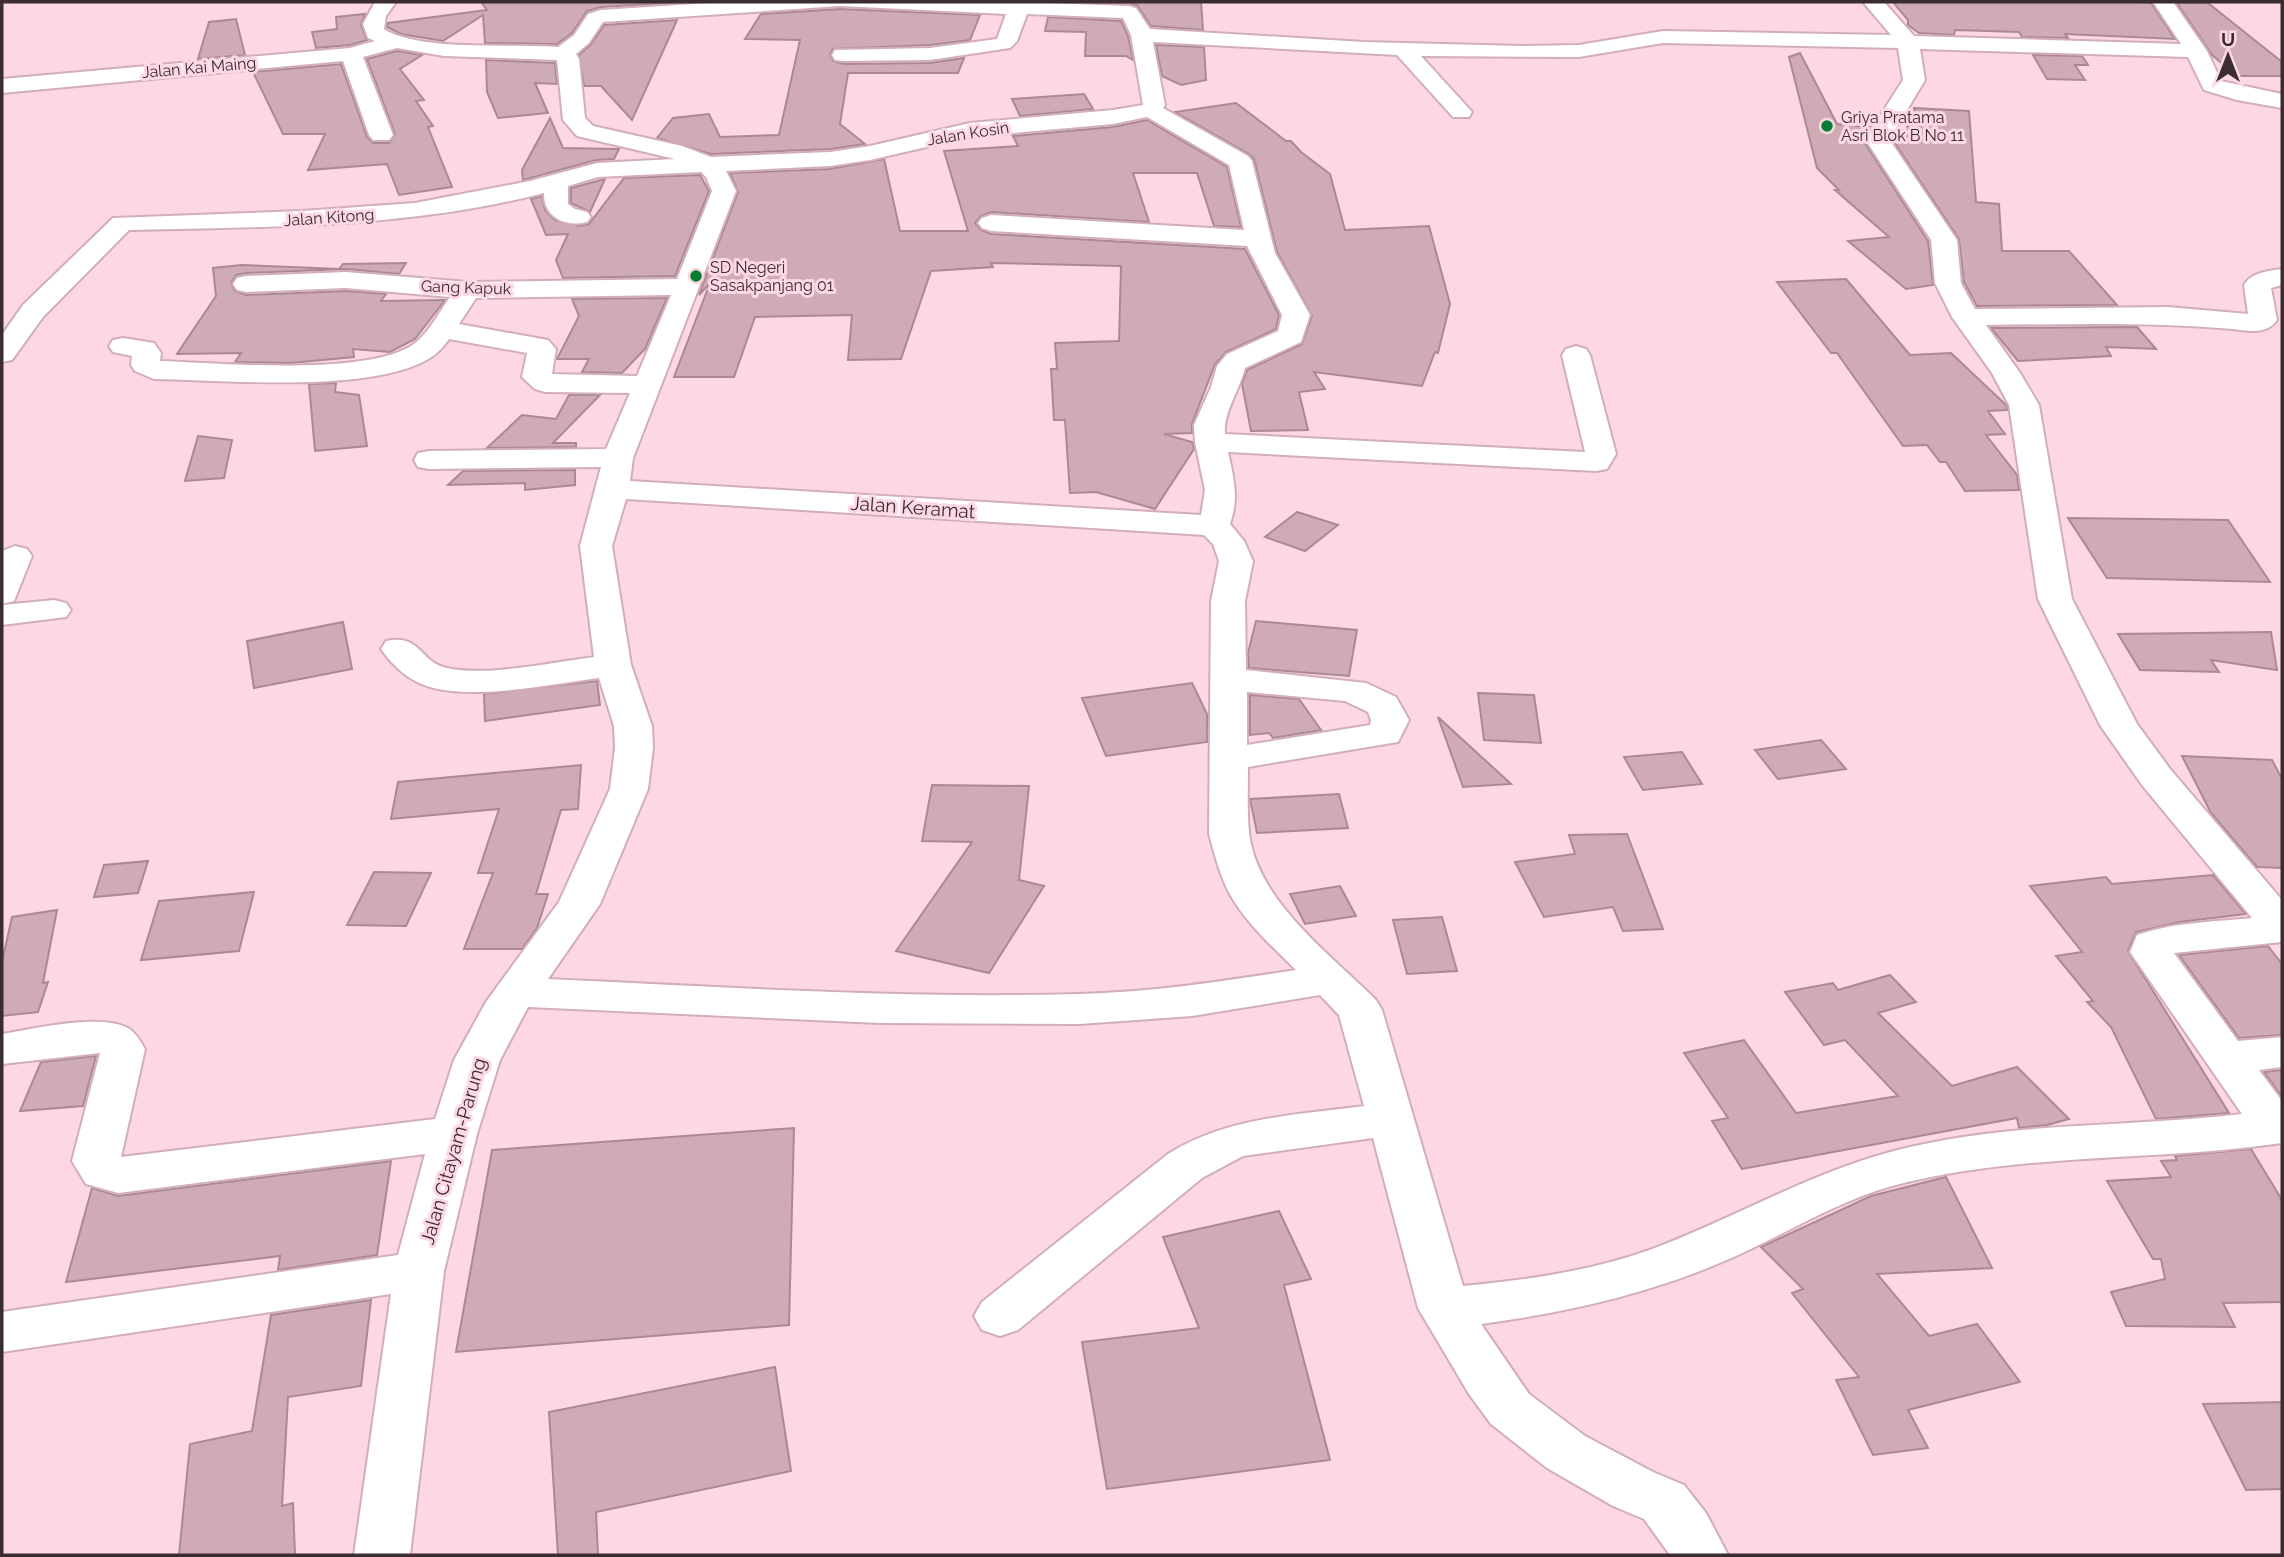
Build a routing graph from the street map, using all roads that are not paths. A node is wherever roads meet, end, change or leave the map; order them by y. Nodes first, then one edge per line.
1 (386, 2) edge
2 (832, 2) edge
3 (848, 2) edge
4 (1873, 2) edge
5 (2163, 2) edge
6 (995, 4) edge
7 (689, 6) edge
8 (1019, 7) junction
9 (1136, 7) edge
10 (1141, 35) junction
11 (395, 42) junction
12 (1403, 49) junction
13 (1891, 50) junction
14 (2196, 51) junction
15 (351, 54) junction
16 (563, 54) junction
17 (843, 55) dead end
18 (2, 86) edge
19 (2282, 101) edge
20 (1151, 110) junction
21 (1461, 112) dead end
22 (381, 135) dead end
23 (709, 166) junction
24 (556, 181) junction
25 (578, 217) dead end
26 (991, 223) dead end
27 (1259, 239) junction
28 (2282, 277) edge
29 (246, 284) dead end
30 (687, 287) junction
31 (468, 290) junction
32 (1966, 317) junction
33 (440, 329) junction
34 (123, 346) dead end
35 (2, 354) edge
36 (1576, 355) dead end
37 (649, 385) junction
38 (1210, 442) junction
39 (429, 460) dead end
40 (616, 473) junction
41 (1213, 526) junction
42 (15, 556) dead end
43 (2, 593) edge
44 (54, 610) dead end
45 (2, 615) edge
46 (399, 649) dead end
47 (613, 665) junction
48 (1228, 679) junction
49 (1229, 759) junction
50 (2282, 928) edge
51 (1329, 979) junction
52 (516, 992) junction
53 (2, 1049) edge
54 (2282, 1052) edge
55 (2226, 1058) junction
56 (1389, 1119) junction
57 (2279, 1127) edge
58 (454, 1134) junction
59 (419, 1271) junction
60 (1444, 1308) junction
61 (1000, 1315) dead end
62 (2, 1332) edge
63 (382, 1555) edge
64 (1700, 1555) edge

1 - 11 street
2 - 7 street
3 - 6 street
4 - 13 street
5 - 14 street
6 - 8 street
7 - 16 street
8 - 9 street
8 - 17 street
9 - 10 street
10 - 12 street
10 - 20 street
11 - 15 street, Jalan Kai Maing
11 - 16 street
12 - 13 street
12 - 21 street
13 - 14 street
13 - 32 street
14 - 19 street
15 - 18 street, Jalan Kai Maing
15 - 22 street
16 - 23 street
20 - 23 street, Jalan Kosin
20 - 27 street
23 - 24 street, Jalan Kitong
23 - 30 street, Jalan Citayam-Parung
24 - 25 street
24 - 35 street, Jalan Kitong
26 - 27 street
27 - 38 street
28 - 32 street
29 - 31 street, Gang Kapuk
30 - 31 street, Gang Kapuk
30 - 37 street, Jalan Citayam-Parung
31 - 33 street
32 - 50 street
33 - 34 street
33 - 37 street
36 - 38 street
37 - 40 street, Jalan Citayam-Parung
38 - 41 street
39 - 40 street, Jalan Keramat
40 - 41 street, Jalan Keramat
40 - 47 street, Jalan Citayam-Parung
41 - 48 street
42 - 43 street
44 - 45 street
46 - 47 street
47 - 52 street, Jalan Citayam-Parung
48 - 49 street
48 - 49 street
49 - 51 street
50 - 55 street
51 - 52 street
51 - 56 street
52 - 58 street, Jalan Citayam-Parung
53 - 58 street
54 - 55 street
55 - 57 street
56 - 60 street
56 - 61 street
57 - 60 street
58 - 59 street, Jalan Citayam-Parung
59 - 62 street
59 - 63 street, Jalan Citayam-Parung
60 - 64 street

